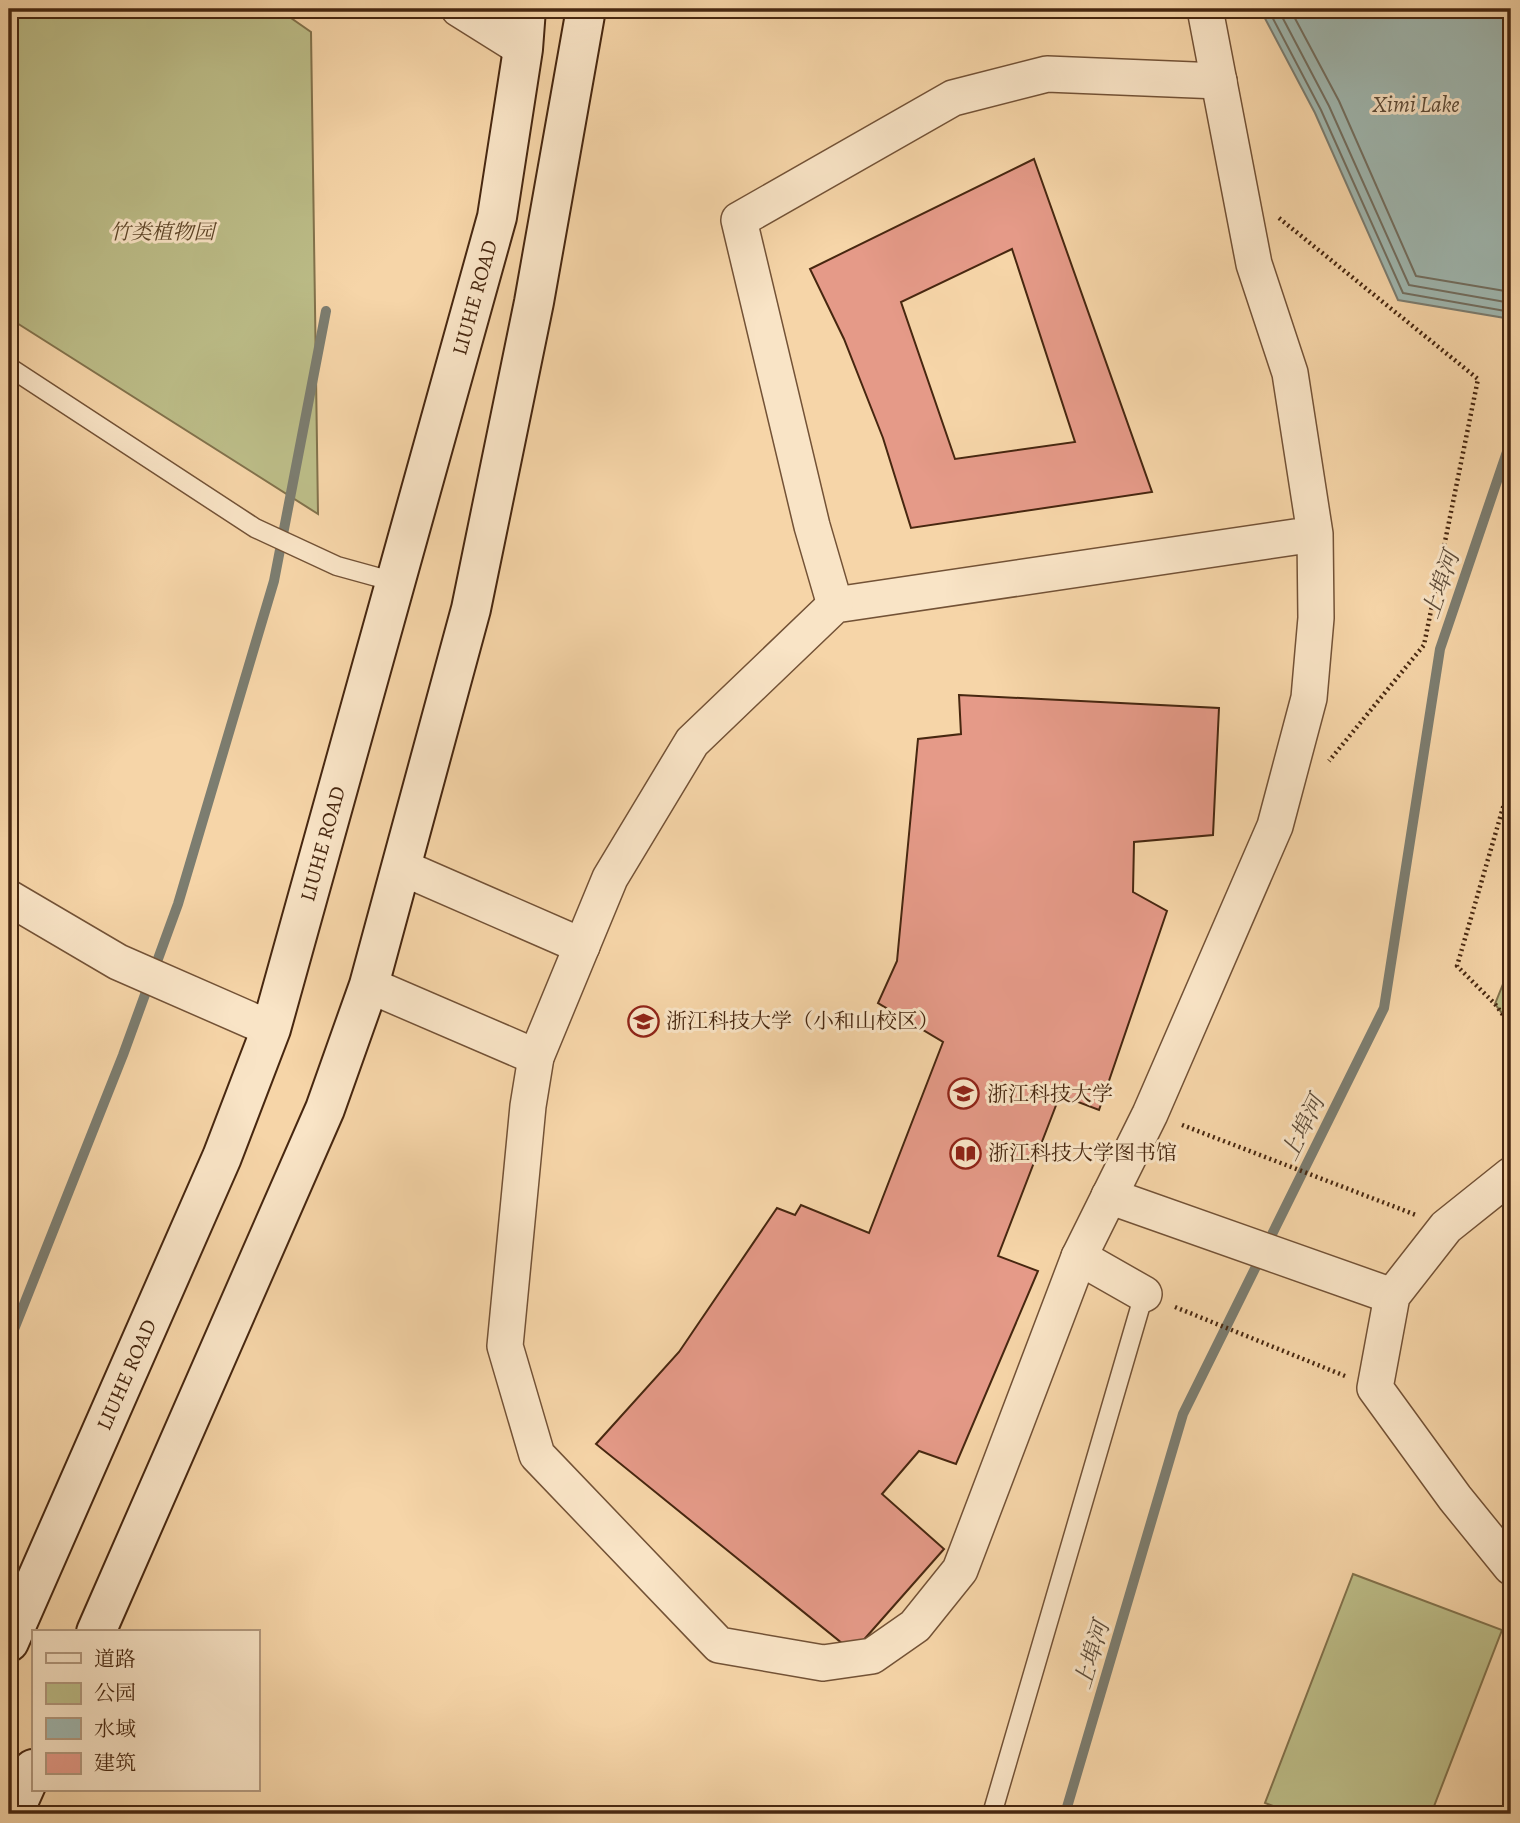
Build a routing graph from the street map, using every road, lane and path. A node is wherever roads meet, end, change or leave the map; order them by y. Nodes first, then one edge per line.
1 (459, 9) edge
2 (526, 9) edge
3 (586, 9) edge
4 (1205, 9) edge
5 (523, 49) junction
6 (1219, 81) junction
7 (1278, 218) dead end
8 (9, 367) edge
9 (1315, 534) junction
10 (395, 582) junction
11 (835, 605) junction
12 (1328, 762) dead end
13 (1511, 780) edge
14 (401, 867) junction
15 (9, 898) edge
16 (582, 946) junction
17 (369, 985) junction
18 (1495, 1004) junction
19 (1506, 1019) dead end
20 (1511, 1024) edge
21 (271, 1029) junction
22 (536, 1057) junction
23 (1214, 1136) dead end
24 (1511, 1175) edge
25 (1109, 1196) junction
26 (1446, 1227) junction
27 (1079, 1257) junction
28 (1144, 1294) junction
29 (1392, 1296) junction
30 (1375, 1388) junction
31 (1511, 1567) edge
32 (97, 1630) edge
33 (9, 1642) edge
34 (32, 1771) edge
35 (13, 1814) edge
36 (992, 1814) edge

1 - 5 street
2 - 5 main road, LIUHE ROAD
3 - 14 main road
4 - 6 street
5 - 10 main road, LIUHE ROAD
6 - 9 street
6 - 11 street
7 - 12 path
8 - 10 lane
9 - 11 street
9 - 25 street
10 - 21 main road, LIUHE ROAD
11 - 16 street
13 - 18 path
14 - 16 street
14 - 17 main road
15 - 21 street
16 - 22 street
17 - 22 street
17 - 32 main road
18 - 19 path
18 - 20 path
21 - 33 main road, LIUHE ROAD
22 - 27 street
23 - 26 path
24 - 26 street
25 - 27 street
25 - 29 street
26 - 29 street
27 - 28 street
28 - 30 path
28 - 36 lane
29 - 30 street
30 - 31 street
34 - 35 main road

